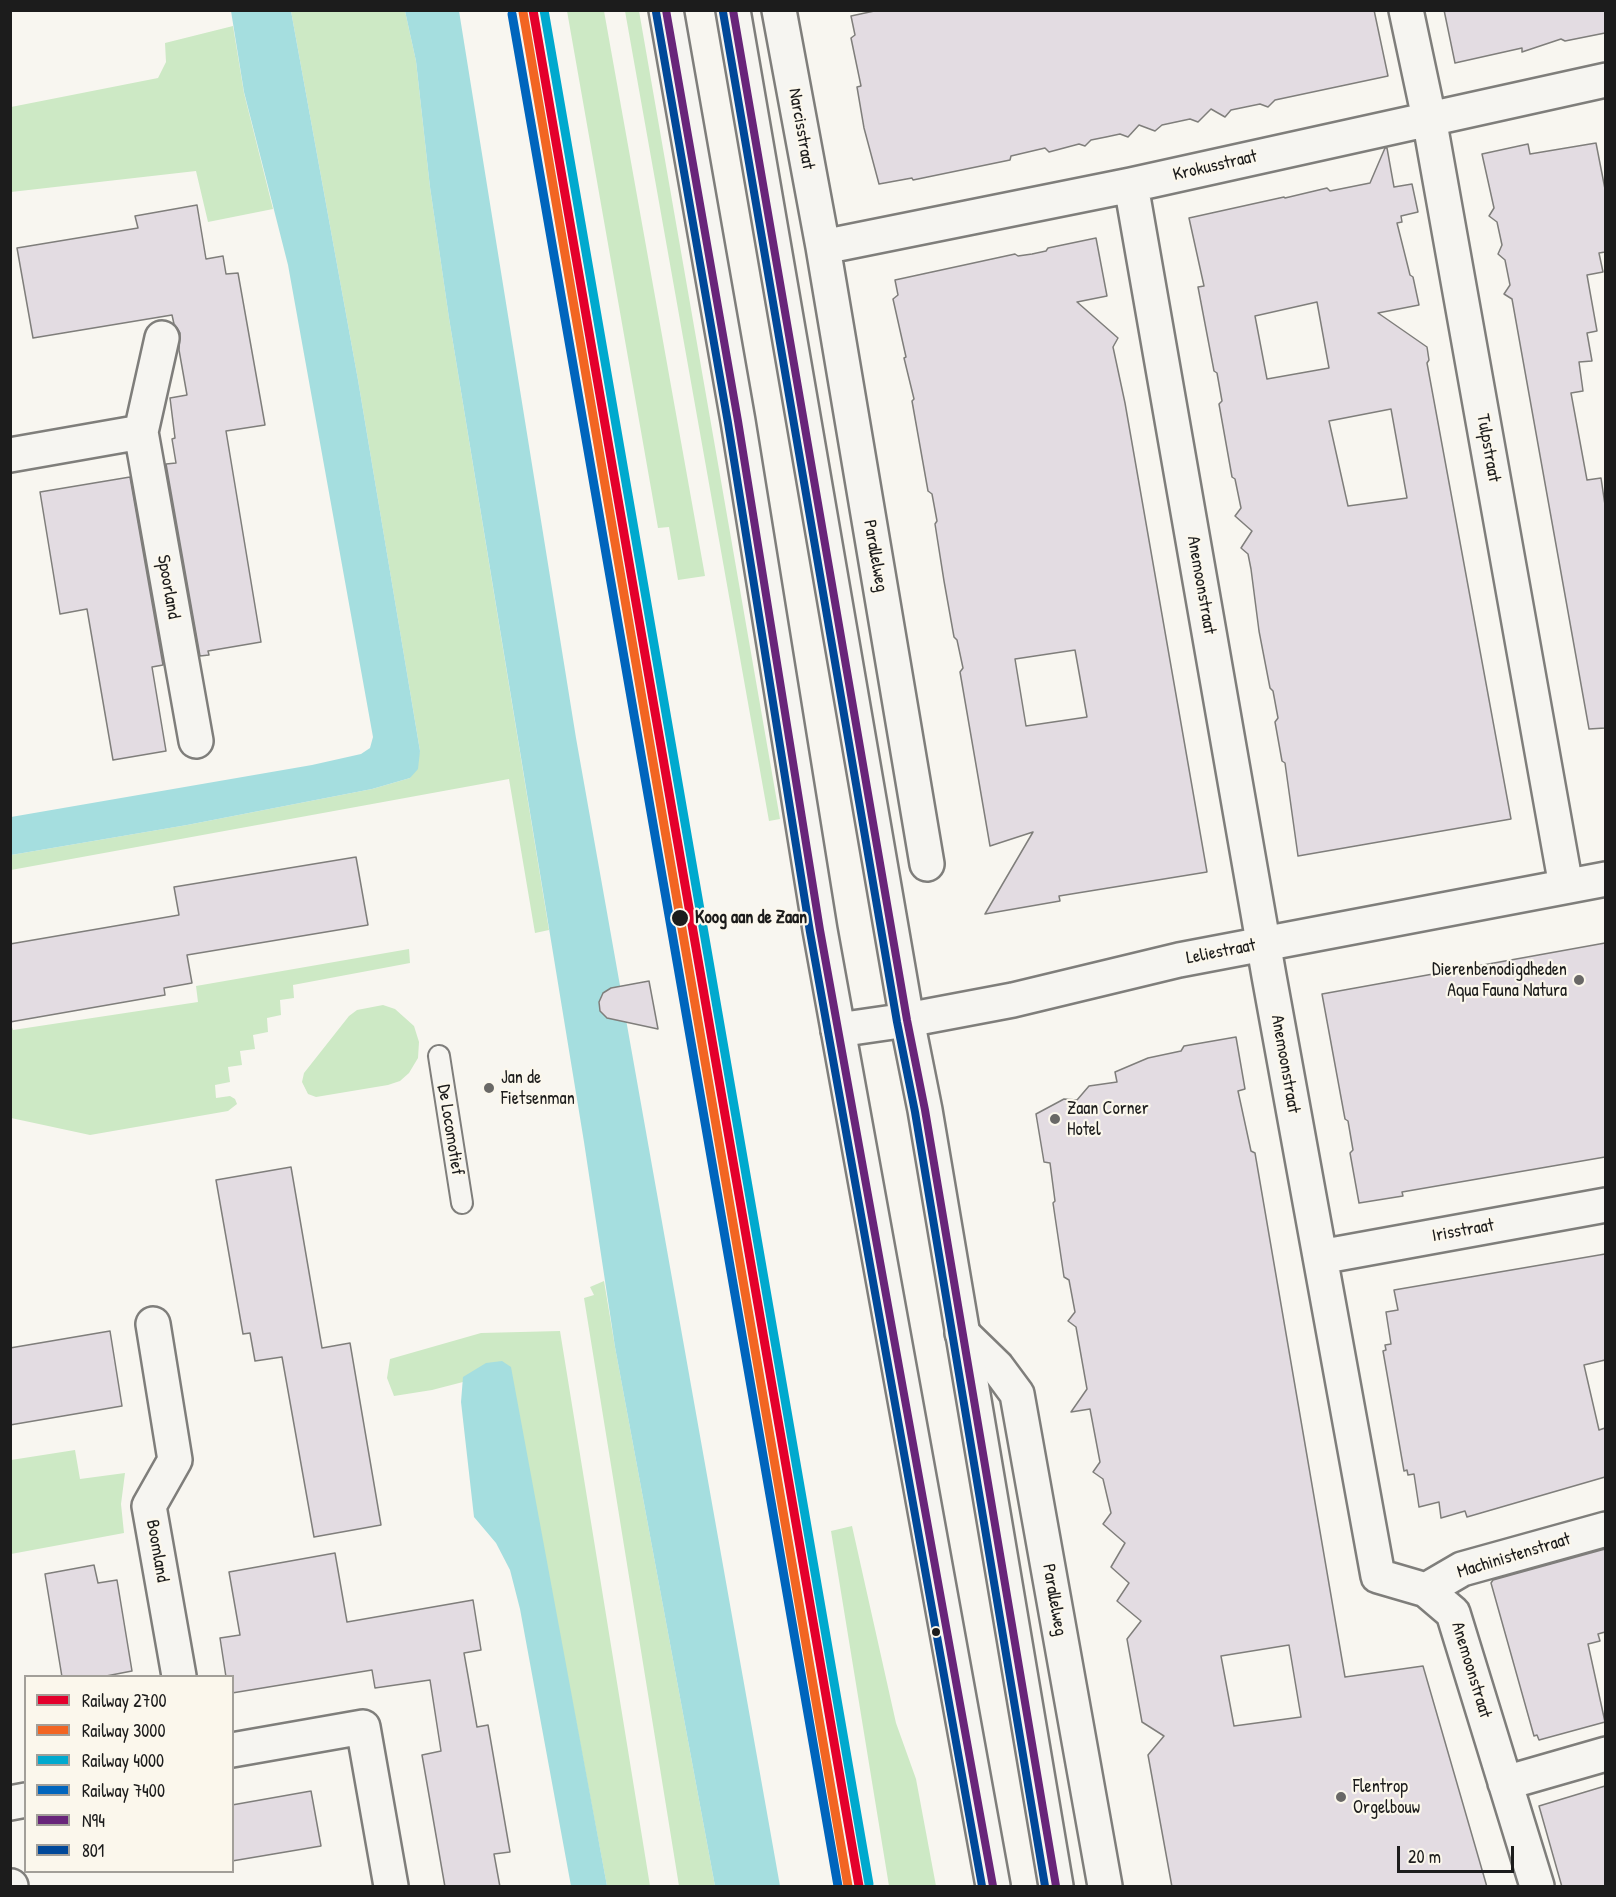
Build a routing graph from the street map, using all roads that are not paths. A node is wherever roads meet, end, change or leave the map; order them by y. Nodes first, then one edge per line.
1 (666, 10) edge
2 (733, 10) edge
3 (779, 10) edge
4 (1407, 10) edge
5 (1605, 81) edge
6 (1429, 118) junction
7 (1131, 185) junction
8 (823, 247) junction
9 (162, 338) dead end
10 (141, 432) junction
11 (10, 455) edge
12 (196, 741) dead end
13 (927, 864) dead end
14 (1605, 879) edge
15 (1566, 886) junction
16 (1263, 943) junction
17 (907, 1020) junction
18 (838, 1030) junction
19 (439, 1056) dead end
20 (462, 1203) dead end
21 (1605, 1205) edge
22 (1320, 1257) junction
23 (153, 1324) dead end
24 (962, 1333) junction
25 (1605, 1529) edge
26 (1426, 1590) junction
27 (179, 1675) edge
28 (234, 1750) edge
29 (1605, 1754) edge
30 (1505, 1783) junction
31 (391, 1887) edge
32 (993, 1887) edge
33 (1056, 1887) edge
34 (1105, 1887) edge
35 (1538, 1887) edge

1 - 18 street
2 - 17 street
3 - 8 street, Narcisstraat
4 - 6 street, Tulpstraat
5 - 6 street, Krokusstraat
6 - 7 street, Krokusstraat
6 - 15 street, Tulpstraat
7 - 8 street, Krokusstraat
7 - 16 street, Anemoonstraat
8 - 13 street, Parallelweg
9 - 10 street, Spoorland
10 - 11 street
10 - 12 street, Spoorland
14 - 15 street, Leliestraat
15 - 16 street, Leliestraat
16 - 17 street, Leliestraat
16 - 22 street, Anemoonstraat
17 - 18 street, Leliestraat
17 - 24 street
18 - 32 street
19 - 20 lane, De Locomotief
21 - 22 street, Irisstraat
22 - 26 street, Anemoonstraat
23 - 27 street, Boomland
24 - 33 street
24 - 34 street, Parallelweg
25 - 26 street, Machinistenstraat
26 - 30 street, Anemoonstraat
28 - 31 street
29 - 30 street
30 - 35 street, Anemoonstraat

